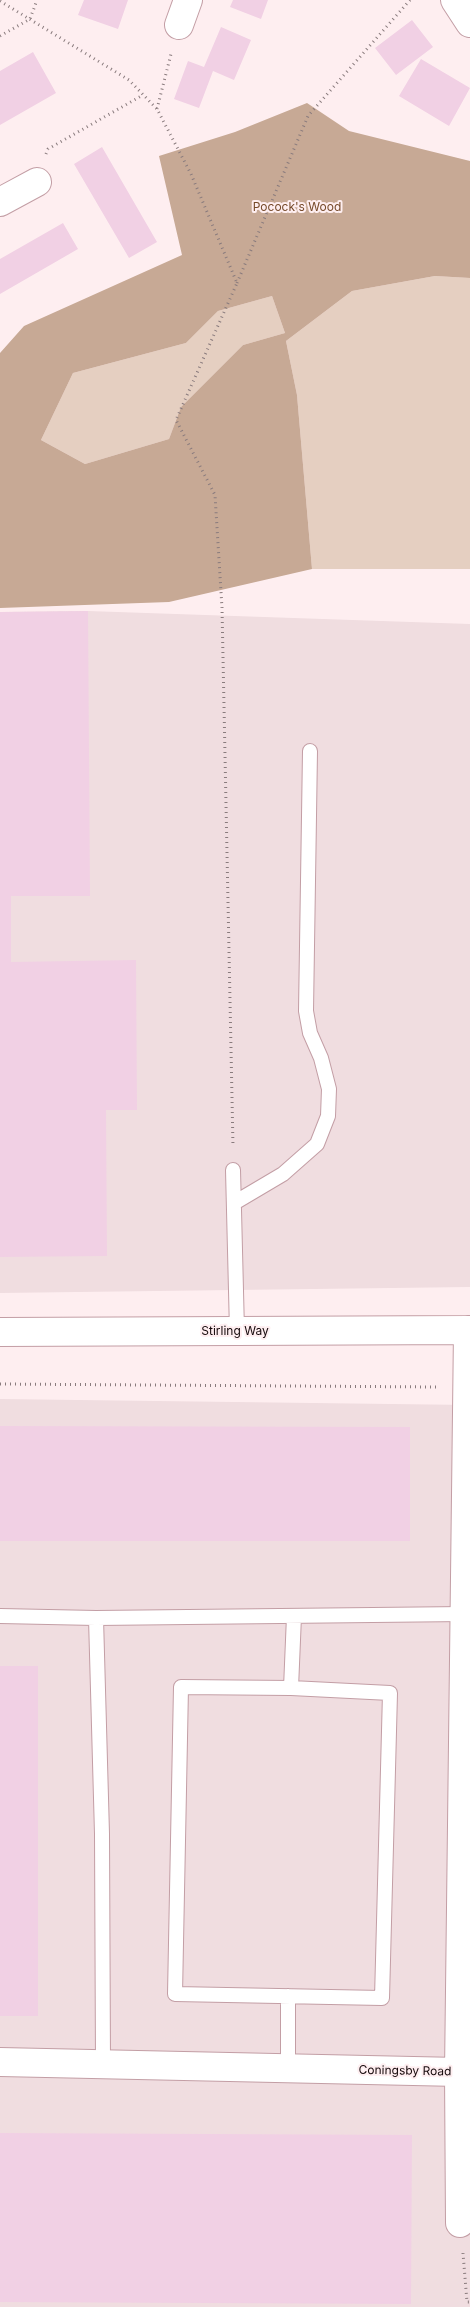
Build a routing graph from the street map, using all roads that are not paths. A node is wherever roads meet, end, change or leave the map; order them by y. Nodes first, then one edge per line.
1 (455, 0) edge
2 (470, 23) edge
3 (37, 182) road end
4 (0, 202) edge
5 (310, 751) dead end
6 (233, 1170) road end
7 (234, 1203) junction
8 (237, 1330) junction
9 (469, 1330) edge
10 (0, 1332) edge
11 (469, 1388) edge
12 (465, 1614) junction
13 (0, 1616) edge
14 (294, 1616) junction
15 (96, 1618) junction
16 (291, 1688) junction
17 (288, 1996) junction
18 (0, 2062) edge
19 (103, 2064) junction
20 (288, 2068) junction
21 (459, 2072) junction
22 (460, 2223) road end

1 - 2 street
3 - 4 street
5 - 7 lane
6 - 7 lane
7 - 8 lane
8 - 9 street, Stirling Way
8 - 10 street, Stirling Way
9 - 11 street, Coningsby Road
11 - 12 street, Coningsby Road
12 - 14 lane
12 - 21 street, Coningsby Road
13 - 15 lane
14 - 15 lane
14 - 16 lane
15 - 19 lane
16 - 17 lane
16 - 17 lane
17 - 20 lane
18 - 19 street, Coningsby Road
19 - 20 street, Coningsby Road
20 - 21 street, Coningsby Road
21 - 22 street

